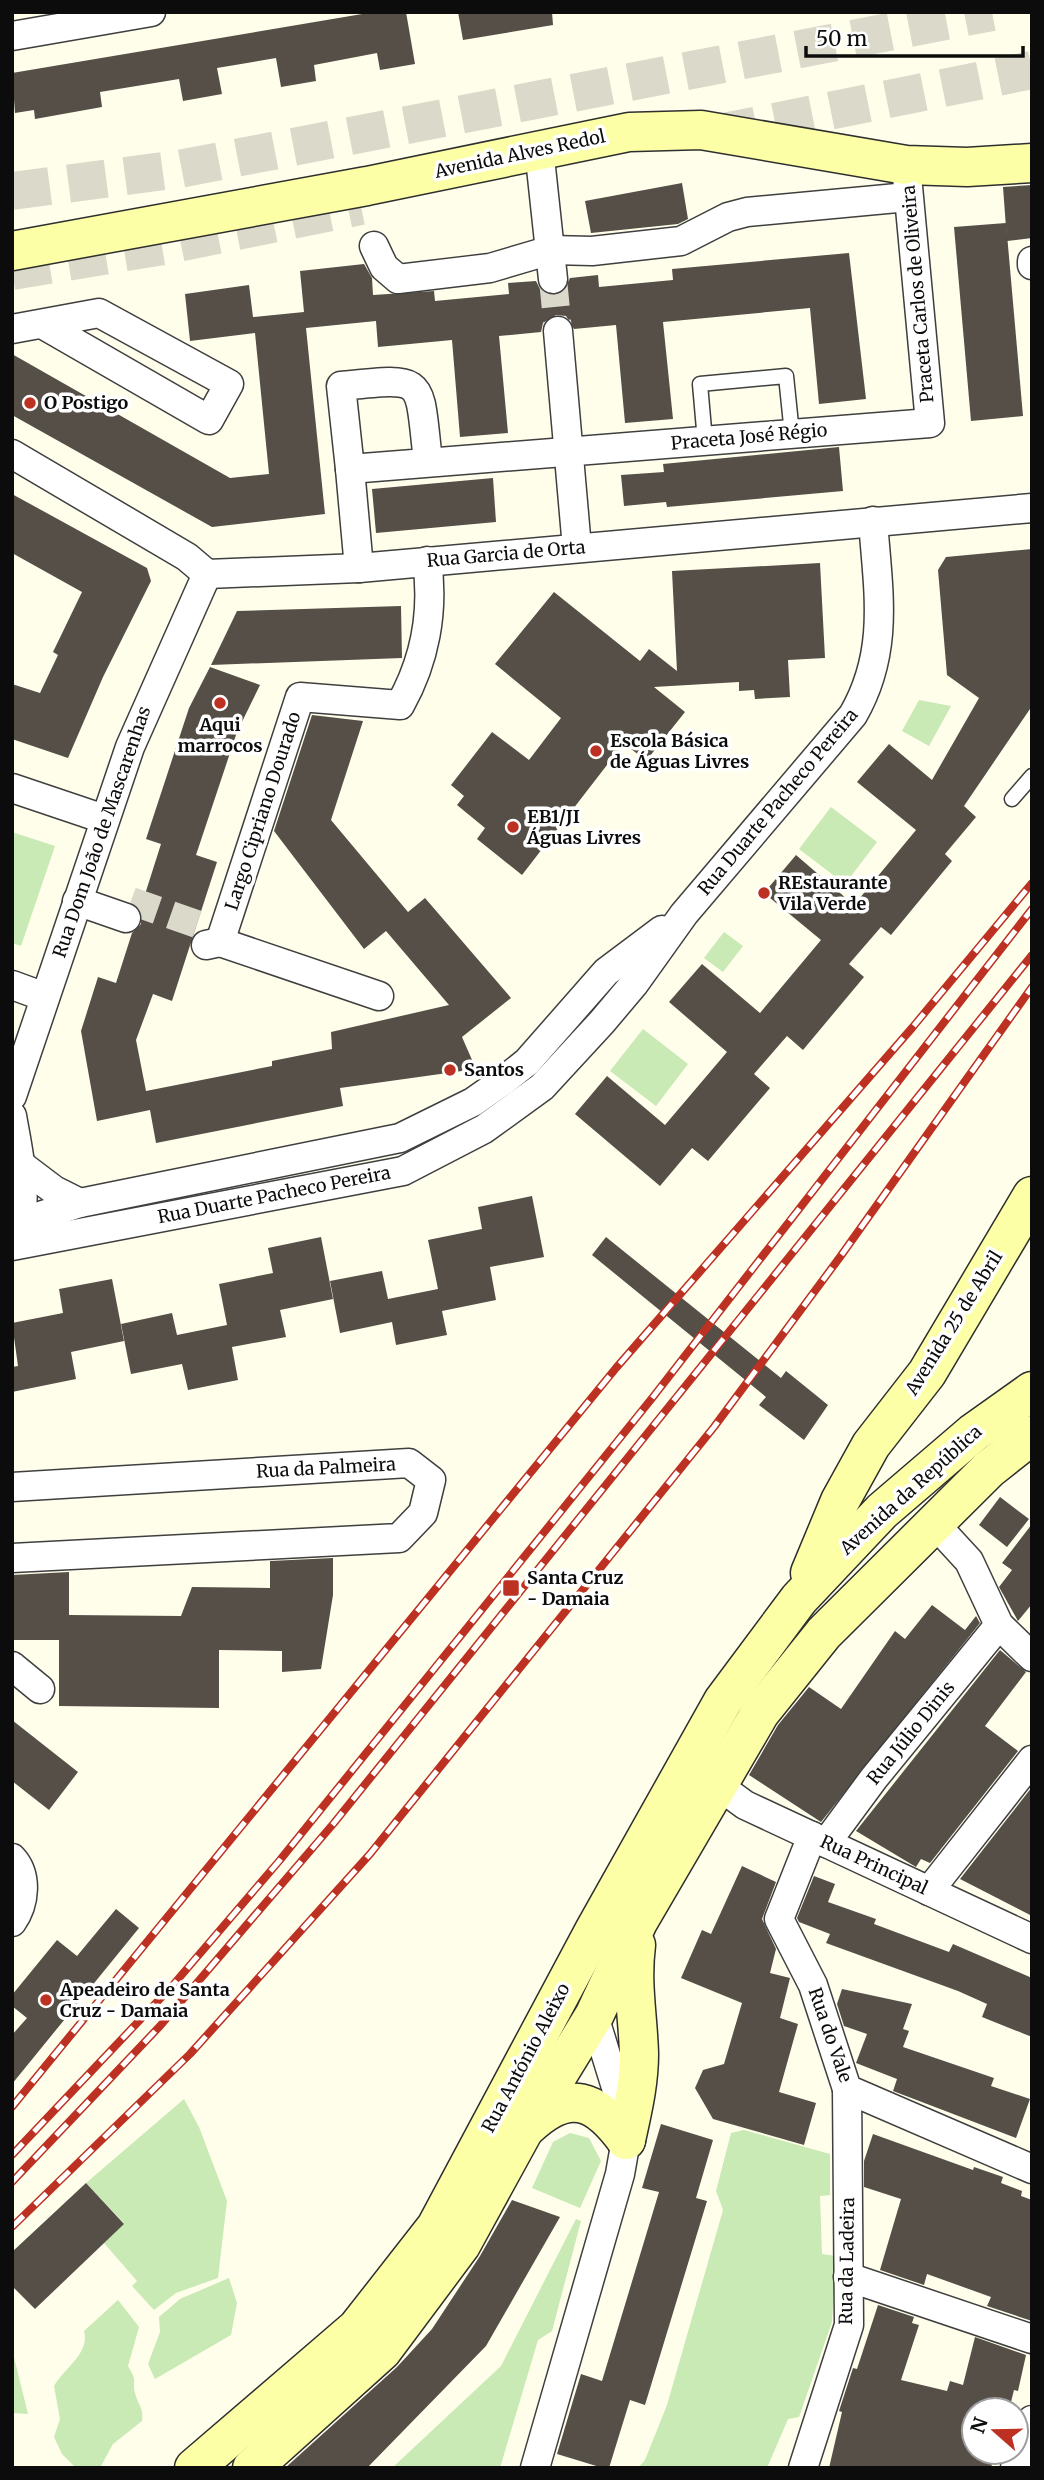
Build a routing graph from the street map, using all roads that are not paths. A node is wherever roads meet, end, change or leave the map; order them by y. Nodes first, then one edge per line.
1 (151, 12) edge
2 (12, 36) edge
3 (540, 149) junction
4 (1032, 163) edge
5 (907, 181) junction
6 (374, 246) dead end
7 (551, 250) junction
8 (12, 251) edge
9 (553, 279) tunnel mouth
10 (44, 326) junction
11 (12, 329) edge
12 (558, 331) tunnel mouth
13 (930, 423) joint
14 (792, 434) junction
15 (705, 441) junction
16 (569, 452) junction
17 (12, 454) edge
18 (428, 461) junction
19 (350, 469) junction
20 (1032, 508) edge
21 (873, 521) junction
22 (577, 548) junction
23 (427, 562) junction
24 (359, 568) junction
25 (206, 574) junction
26 (1032, 776) edge
27 (12, 788) edge
28 (1012, 799) dead end
29 (104, 819) junction
30 (80, 893) junction
31 (129, 910) tunnel mouth
32 (684, 914) junction
33 (12, 985) edge
34 (45, 996) junction
35 (379, 996) dead end
36 (12, 1096) edge
37 (12, 1116) edge
38 (20, 1165) junction
39 (1032, 1196) edge
40 (80, 1203) junction
41 (15, 1234) edge
42 (927, 1373) junction
43 (1032, 1391) edge
44 (1032, 1435) edge
45 (12, 1487) edge
46 (882, 1511) junction
47 (934, 1522) junction
48 (12, 1558) edge
49 (799, 1599) junction
50 (999, 1625) junction
51 (824, 1633) junction
52 (1032, 1657) edge
53 (12, 1666) edge
54 (40, 1689) dead end
55 (1032, 1760) edge
56 (719, 1786) junction
57 (819, 1840) junction
58 (12, 1858) edge
59 (929, 1891) junction
60 (12, 1922) edge
61 (638, 1923) junction
62 (594, 1931) junction
63 (1032, 1939) edge
64 (594, 2016) junction
65 (847, 2089) junction
66 (524, 2130) junction
67 (626, 2140) junction
68 (1032, 2169) edge
69 (848, 2277) junction
70 (1032, 2339) edge
71 (1032, 2420) edge
72 (194, 2468) edge
73 (252, 2468) edge
74 (536, 2468) edge
75 (803, 2468) edge
76 (1015, 2468) edge

1 - 2 street
3 - 5 street, Avenida Alves Redol
3 - 7 street
3 - 8 street, Avenida Alves Redol
4 - 5 street, Avenida Alves Redol
5 - 7 street
5 - 13 street, Praceta Carlos de Oliveira
6 - 7 street
7 - 9 street
10 - 10 street
10 - 11 street
12 - 16 street
13 - 14 street, Praceta José Régio
14 - 15 street, Praceta José Régio
14 - 15 lane
15 - 16 street, Praceta José Régio
16 - 18 street, Praceta José Régio
16 - 22 street
17 - 25 street
18 - 19 street, Praceta José Régio
18 - 19 street
19 - 24 street
20 - 21 street, Rua Garcia de Orta
21 - 22 street, Rua Garcia de Orta
21 - 32 street, Rua Duarte Pacheco Pereira
22 - 23 street, Rua Garcia de Orta
23 - 24 street, Rua Garcia de Orta
23 - 35 street, Largo Cipriano Dourado
24 - 25 street, Rua Garcia de Orta
25 - 29 street, Rua Dom João de Mascarenhas
26 - 28 lane
27 - 29 street
29 - 30 street, Rua Dom João de Mascarenhas
30 - 31 street
30 - 34 street, Rua Dom João de Mascarenhas
32 - 40 street, Rua Duarte Pacheco Pereira
32 - 41 street, Rua Duarte Pacheco Pereira
33 - 34 street
34 - 36 street, Rua Dom João de Mascarenhas
37 - 38 street
38 - 40 street
38 - 41 street
39 - 42 street, Avenida 25 de Abril
40 - 41 street, Rua Duarte Pacheco Pereira
42 - 46 street
42 - 49 street, Avenida 25 de Abril
43 - 46 street, Avenida da República
44 - 47 street
45 - 48 street, Rua da Palmeira
46 - 49 street, Avenida da República
46 - 51 street
47 - 50 street
47 - 51 street
49 - 62 street, Rua António Aleixo
50 - 52 street
50 - 57 street, Rua Júlio Dinis
51 - 56 street, Rua António Aleixo
53 - 54 street
55 - 59 street
56 - 57 street, Rua Principal
56 - 61 street, Rua António Aleixo
57 - 59 street, Rua Principal
57 - 65 street, Rua do Vale
58 - 60 street
59 - 63 street, Rua Principal
61 - 64 street, Rua António Aleixo
61 - 67 street
62 - 64 street
62 - 72 street, Rua António Aleixo
64 - 66 street, Rua António Aleixo
64 - 67 street
65 - 68 street, Rua do Vale
65 - 69 street, Rua da Ladeira
66 - 67 street
66 - 73 street, Rua António Aleixo
67 - 74 street
69 - 70 street
69 - 75 street, Rua da Ladeira
71 - 76 street

